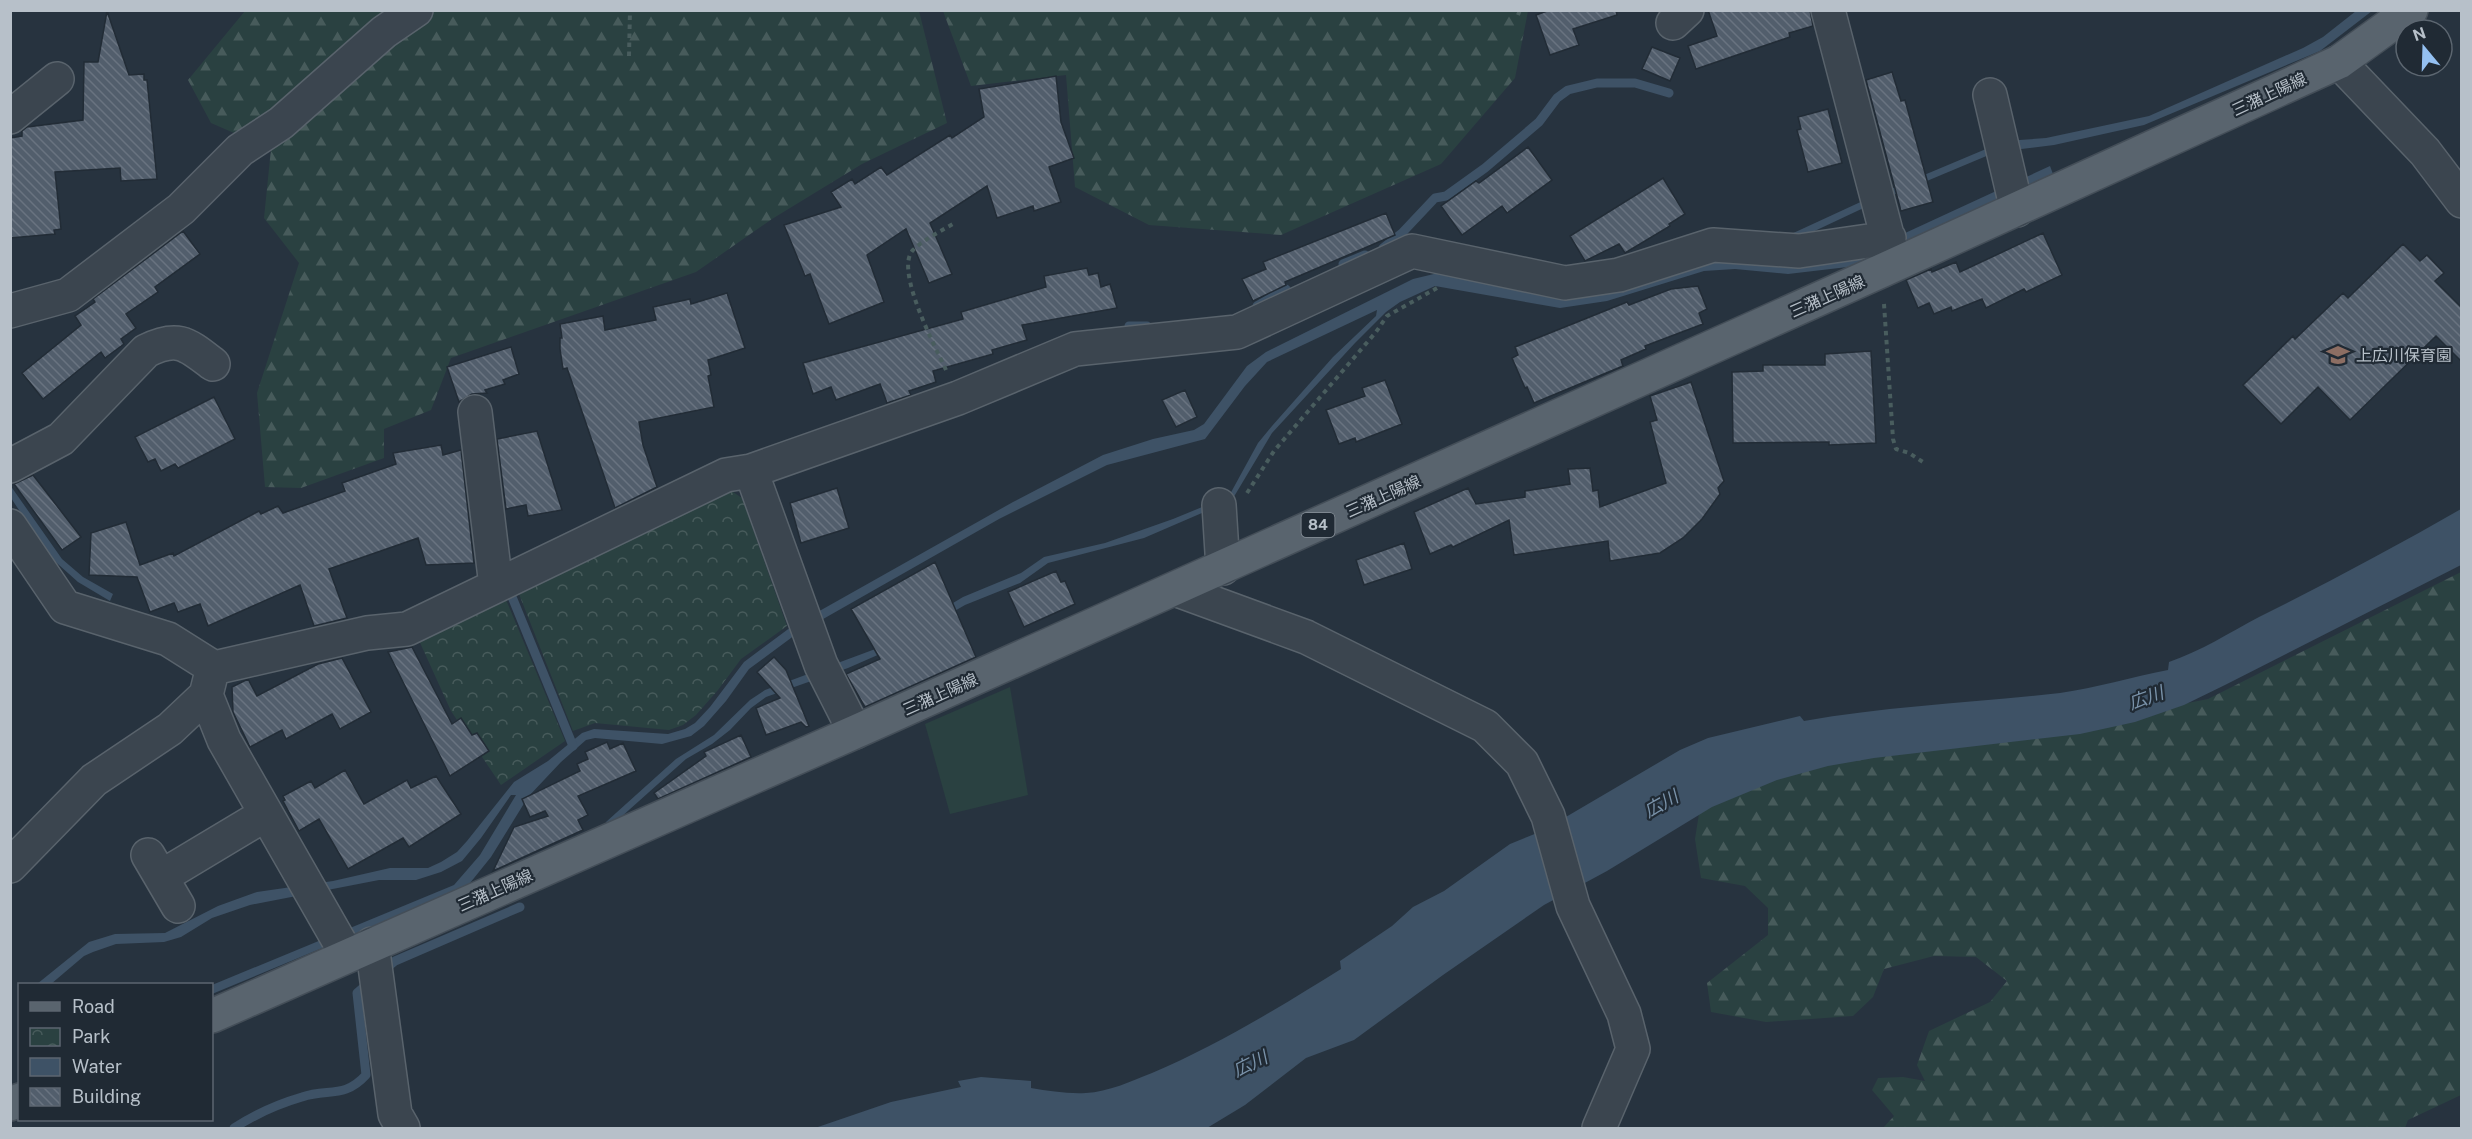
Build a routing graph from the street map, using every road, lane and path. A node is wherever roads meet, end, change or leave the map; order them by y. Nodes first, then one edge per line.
1 (416, 10) edge
2 (630, 10) edge
3 (1828, 10) edge
4 (2411, 10) edge
5 (629, 56) dead end
6 (2339, 62) junction
7 (57, 79) dead end
8 (1990, 94) dead end
9 (10, 117) edge
10 (2008, 177) junction
11 (2462, 201) edge
12 (956, 222) dead end
13 (1889, 258) junction
14 (1453, 260) junction
15 (10, 311) edge
16 (213, 364) dead end
17 (958, 398) junction
18 (475, 412) dead end
19 (1926, 464) dead end
20 (10, 466) edge
21 (751, 471) junction
22 (1220, 520) joint
23 (10, 526) edge
24 (1223, 567) junction
25 (496, 586) junction
26 (1175, 589) junction
27 (210, 681) junction
28 (855, 732) junction
29 (266, 814) junction
30 (10, 867) edge
31 (178, 906) dead end
32 (352, 947) junction
33 (213, 1016) edge
34 (403, 1128) edge
35 (1599, 1128) edge

1 - 15 street
2 - 5 path
3 - 13 street
4 - 6 main road, 三潴上陽線 / 84
6 - 10 main road, 三潴上陽線 / 84
6 - 11 street
7 - 9 street
8 - 10 street
10 - 13 main road, 三潴上陽線 / 84
12 - 17 path
13 - 14 street
13 - 19 path
13 - 24 main road, 三潴上陽線 / 84
14 - 17 street
14 - 22 path
16 - 20 street
17 - 21 street
18 - 25 street
21 - 25 street
21 - 28 street
22 - 24 street
23 - 27 street
24 - 26 main road, 三潴上陽線 / 84
25 - 27 street
26 - 28 main road, 三潴上陽線 / 84
26 - 35 street
27 - 29 street
27 - 30 street
28 - 32 main road, 三潴上陽線 / 84
29 - 31 street
29 - 32 street
32 - 33 main road, 三潴上陽線 / 84
32 - 34 street

